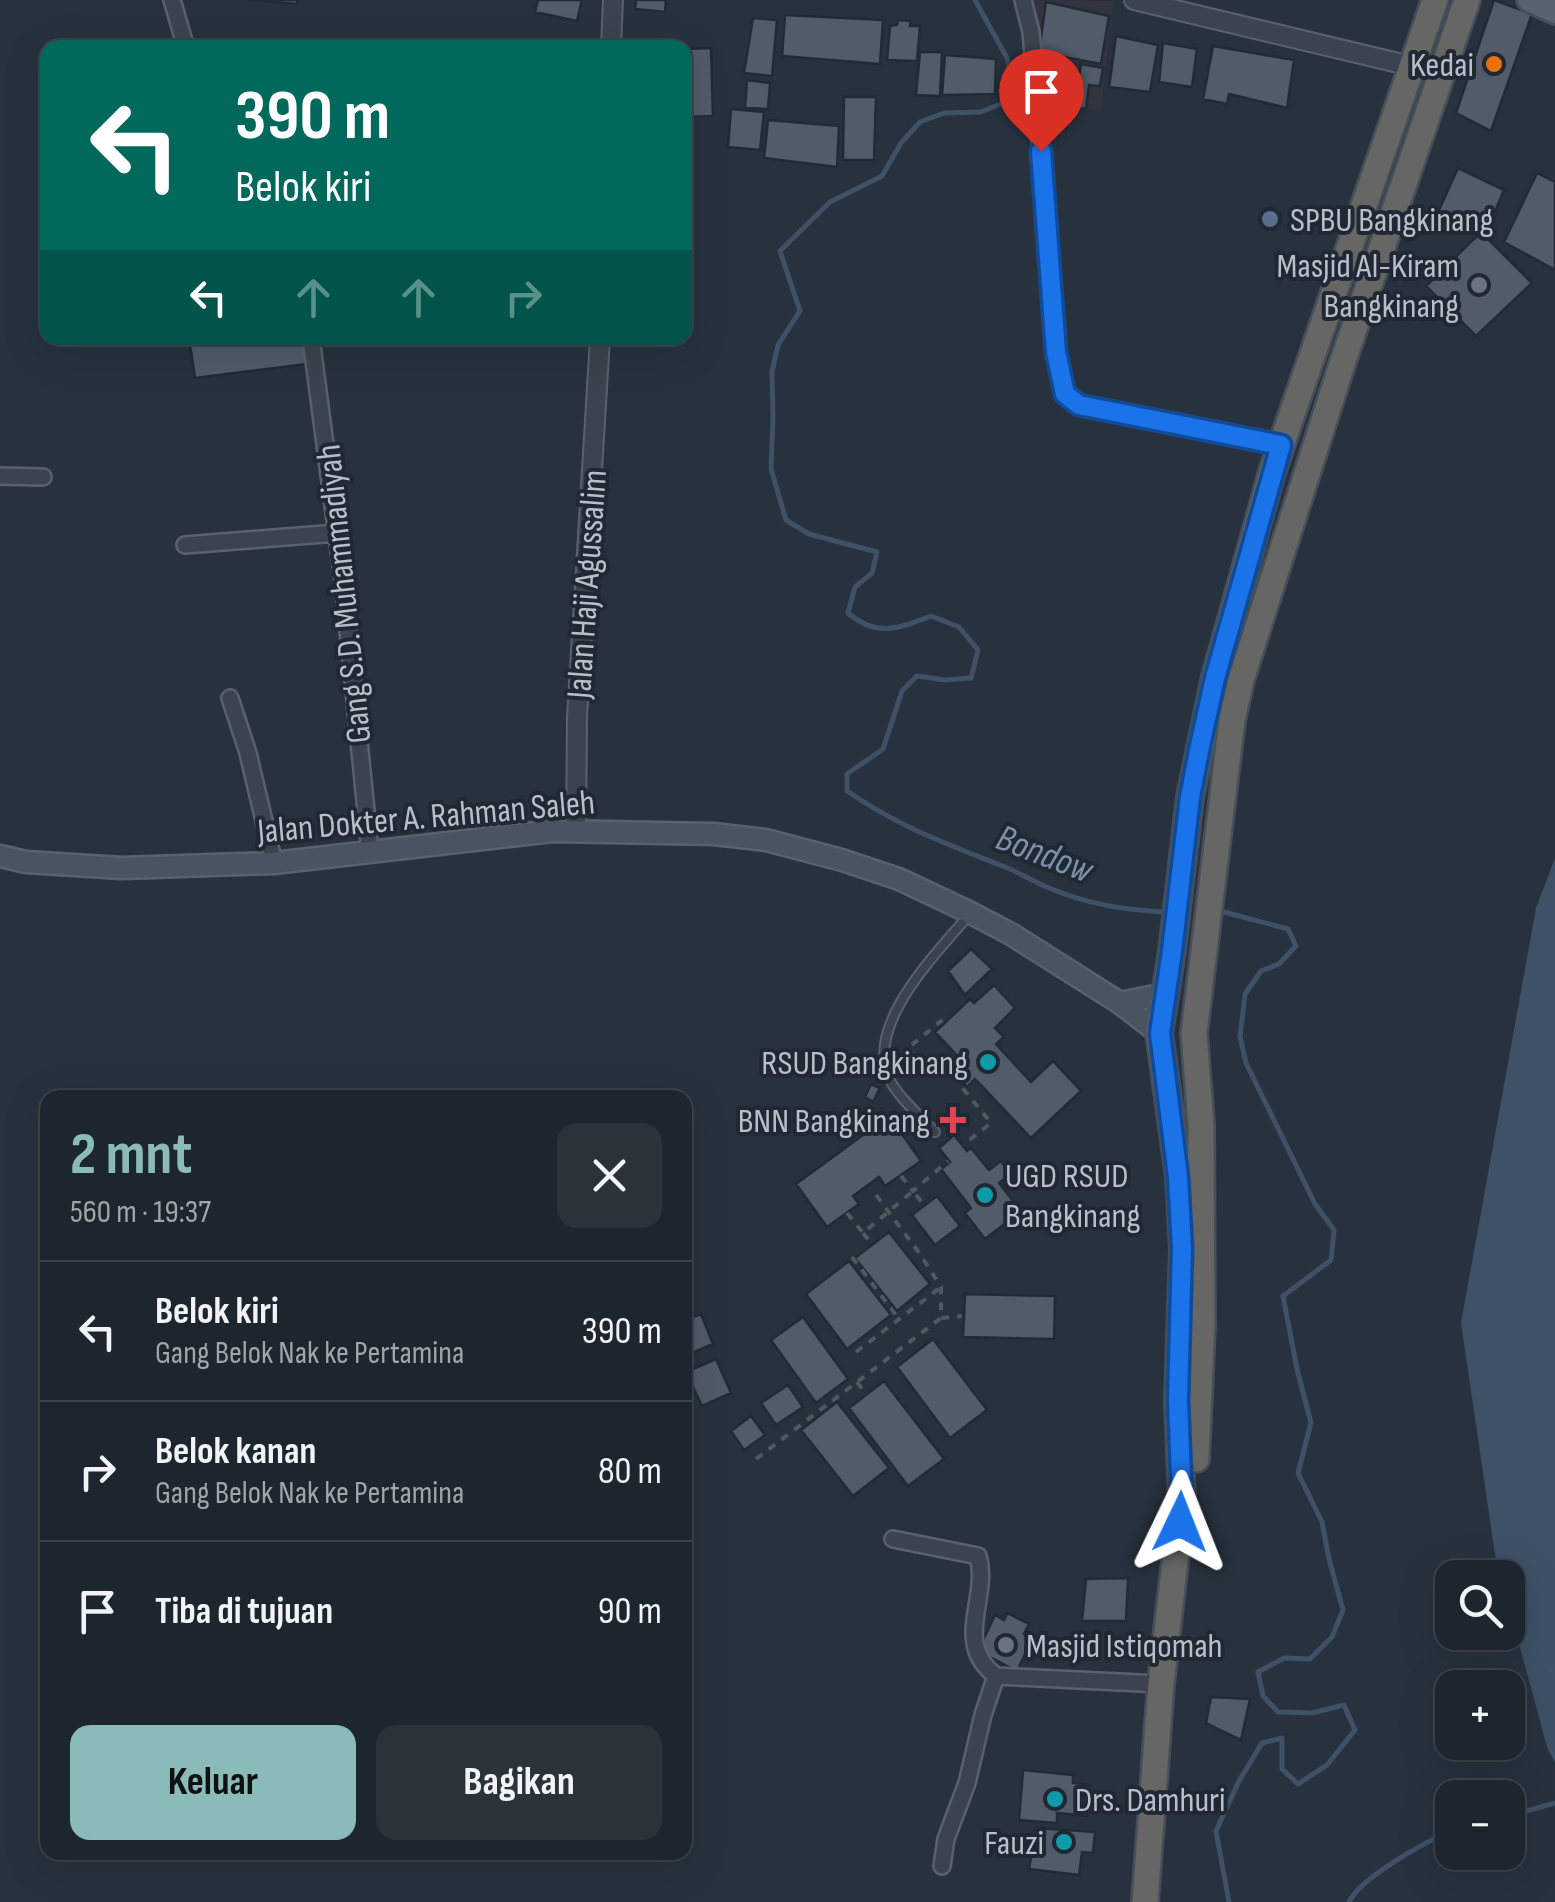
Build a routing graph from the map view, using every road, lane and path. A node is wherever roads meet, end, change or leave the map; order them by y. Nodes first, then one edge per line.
1 (172, 0) edge
2 (613, 0) edge
3 (1023, 0) edge
4 (1134, 0) edge
5 (1435, 0) edge
6 (1467, 0) edge
7 (1529, 0) edge
8 (1555, 12) edge
9 (184, 40) edge
10 (612, 40) edge
11 (1411, 66) junction
12 (312, 345) edge
13 (600, 345) edge
14 (1314, 353) junction
15 (1342, 361) junction
16 (1281, 445) junction
17 (0, 476) edge
18 (43, 476) dead end
19 (337, 533) junction
20 (186, 545) dead end
21 (230, 698) dead end
22 (576, 831) junction
23 (370, 851) junction
24 (0, 856) edge
25 (274, 863) junction
26 (971, 913) junction
27 (1165, 994) junction
28 (1120, 1003) junction
29 (942, 1023) dead end
30 (1160, 1033) junction
31 (935, 1132) dead end
32 (963, 1146) dead end
33 (948, 1161) dead end
34 (901, 1176) dead end
35 (912, 1191) junction
36 (876, 1195) dead end
37 (924, 1205) dead end
38 (888, 1211) junction
39 (847, 1213) dead end
40 (863, 1232) junction
41 (872, 1244) dead end
42 (852, 1258) dead end
43 (941, 1287) junction
44 (962, 1316) dead end
45 (941, 1318) junction
46 (899, 1319) junction
47 (856, 1352) dead end
48 (857, 1382) junction
49 (864, 1393) dead end
50 (756, 1459) dead end
51 (894, 1539) dead end
52 (996, 1676) junction
53 (1161, 1684) junction
54 (942, 1866) dead end
55 (1145, 1902) edge
56 (1159, 1902) edge

1 - 9 street
2 - 10 street
3 - 16 street
4 - 11 street
5 - 11 highway
6 - 15 highway
7 - 8 main road
11 - 14 highway
12 - 19 street, Gang S.D. Muhammadiyah
13 - 22 street, Jalan Haji Agussalim
14 - 15 highway
14 - 16 highway
15 - 56 highway
16 - 27 highway
17 - 18 street
19 - 20 street
19 - 23 street, Gang S.D. Muhammadiyah
21 - 25 street
22 - 23 main road, Jalan Dokter A. Rahman Saleh
22 - 26 main road, Jalan Dokter A. Rahman Saleh
23 - 25 main road, Jalan Dokter A. Rahman Saleh
24 - 25 main road, Jalan Dokter A. Rahman Saleh
26 - 28 main road, Jalan Dokter A. Rahman Saleh
26 - 31 lane
27 - 28 main road
27 - 30 highway
28 - 30 main road, Jalan Dokter A. Rahman Saleh
29 - 32 path
30 - 53 highway
33 - 35 path
34 - 35 path
35 - 37 path
35 - 38 path
36 - 38 path
38 - 40 path
38 - 43 path
39 - 40 path
40 - 41 path
42 - 46 path
43 - 45 path
43 - 46 path
44 - 45 path
45 - 48 path
46 - 47 path
48 - 49 path
48 - 50 path
51 - 52 street
52 - 53 street
52 - 54 street
53 - 55 highway

